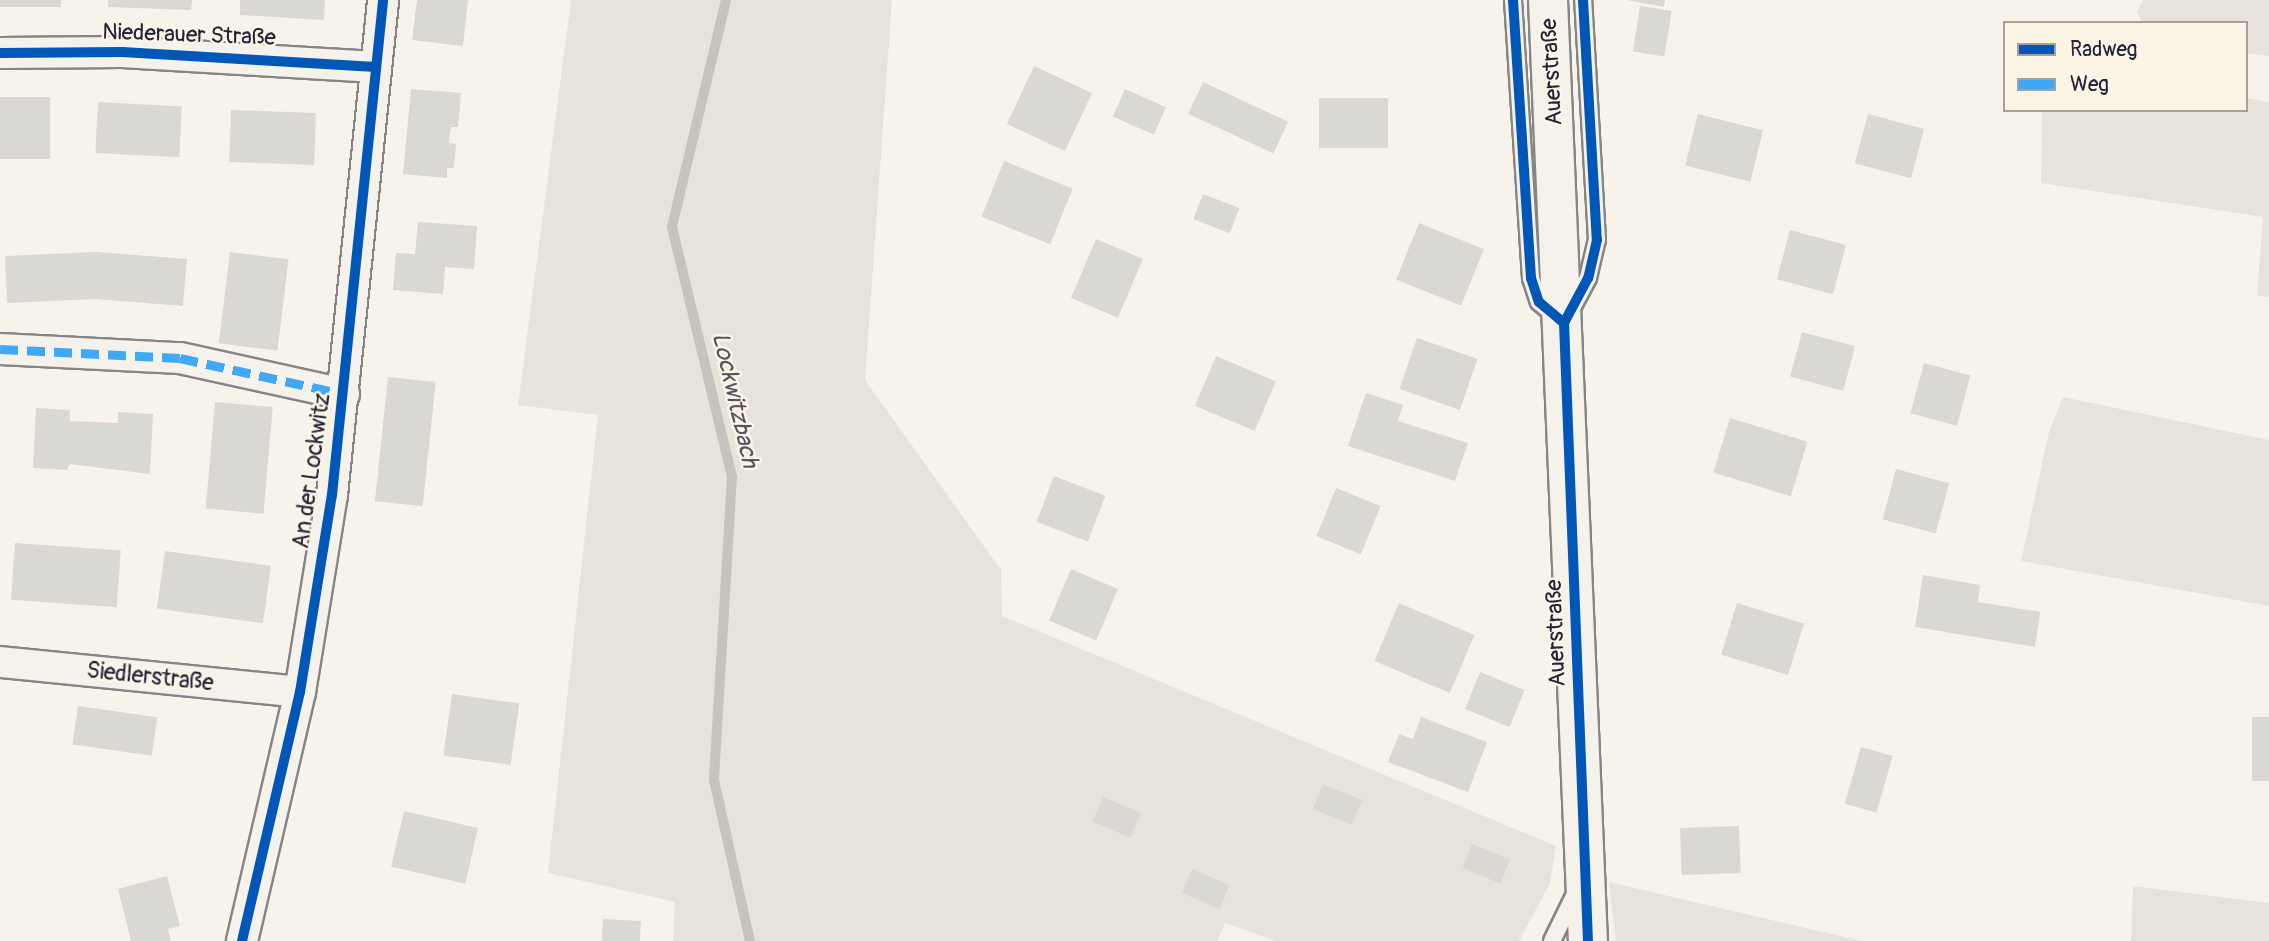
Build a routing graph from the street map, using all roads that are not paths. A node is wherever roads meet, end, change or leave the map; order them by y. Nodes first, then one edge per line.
1 (383, 0) edge
2 (1513, 0) edge
3 (1548, 0) edge
4 (1583, 0) edge
5 (0, 53) edge
6 (376, 67) junction
7 (1564, 323) junction
8 (0, 349) edge
9 (344, 394) junction
10 (0, 662) edge
11 (300, 692) junction
12 (1585, 872) junction
13 (242, 941) edge
14 (1552, 941) edge
15 (1588, 941) edge

1 - 6 street, An der Lockwitz
2 - 7 lane
3 - 7 street, Auerstraße
4 - 7 lane
5 - 6 street, Niederauer Straße
6 - 9 street, An der Lockwitz
7 - 12 street, Auerstraße
8 - 9 street, An der Lockwitz
9 - 11 street, An der Lockwitz
10 - 11 street, Siedlerstraße
11 - 13 street, An der Lockwitz
12 - 14 lane
12 - 15 street, Auerstraße

